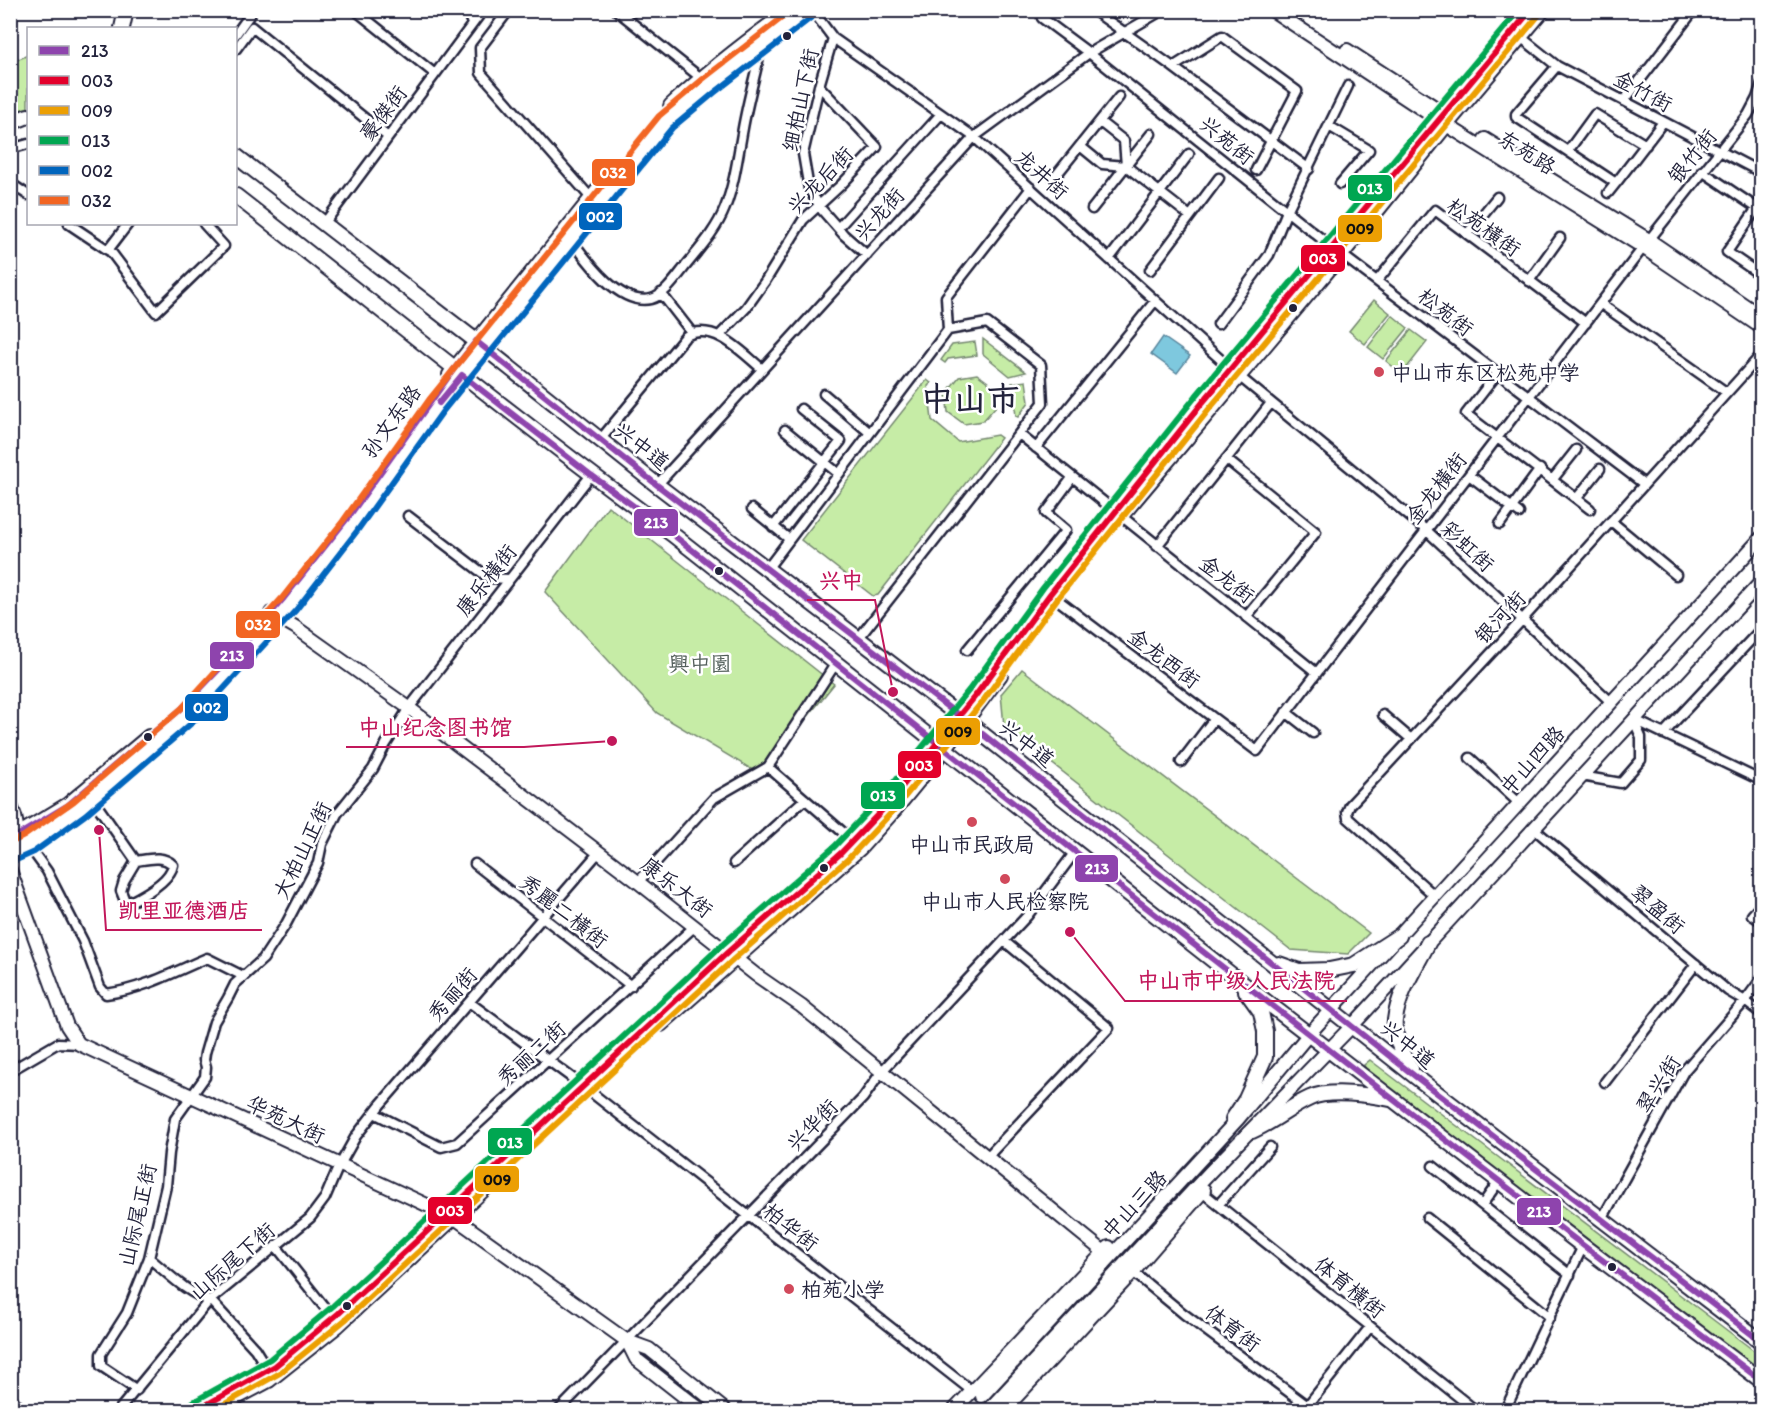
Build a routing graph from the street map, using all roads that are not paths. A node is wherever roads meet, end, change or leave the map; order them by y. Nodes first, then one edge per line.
1 (251, 10) edge
2 (355, 10) edge
3 (467, 10) edge
4 (483, 10) edge
5 (509, 10) edge
6 (616, 10) edge
7 (791, 10) edge
8 (810, 10) edge
9 (1093, 10) edge
10 (1163, 10) edge
11 (1272, 10) edge
12 (1287, 10) edge
13 (1531, 10) edge
14 (1544, 10) edge
15 (1694, 10) edge
16 (1042, 18) dead end
17 (472, 24) junction
18 (764, 29) junction
19 (237, 32) edge
20 (1125, 33) junction
21 (1517, 34) junction
22 (833, 38) junction
23 (762, 44) junction
24 (237, 48) edge
25 (1089, 53) junction
26 (1557, 66) junction
27 (1173, 67) junction
28 (435, 74) junction
29 (701, 78) junction
30 (1761, 83) edge
31 (819, 86) junction
32 (1348, 86) dead end
33 (1119, 97) dead end
34 (1624, 101) junction
35 (941, 114) junction
36 (27, 116) edge
37 (1446, 120) junction
38 (1100, 122) junction
39 (1663, 122) junction
40 (10, 123) edge
41 (1329, 126) junction
42 (1151, 134) dead end
43 (388, 137) junction
44 (974, 137) junction
45 (1271, 140) junction
46 (27, 144) edge
47 (1646, 145) junction
48 (1080, 146) junction
49 (10, 149) edge
50 (1568, 151) junction
51 (1719, 152) junction
52 (1189, 154) dead end
53 (237, 157) edge
54 (1126, 166) junction
55 (1309, 169) junction
56 (1256, 170) dead end
57 (1702, 171) junction
58 (1761, 173) edge
59 (1054, 178) dead end
60 (1219, 178) dead end
61 (10, 183) edge
62 (1617, 183) junction
63 (1340, 184) dead end
64 (1031, 188) junction
65 (1160, 193) junction
66 (27, 194) edge
67 (1608, 194) dead end
68 (237, 197) edge
69 (1497, 197) dead end
70 (591, 198) junction
71 (819, 204) junction
72 (1092, 209) dead end
73 (1287, 211) junction
74 (1190, 216) junction
75 (70, 225) edge
76 (127, 225) edge
77 (205, 225) edge
78 (323, 225) junction
79 (838, 228) junction
80 (1467, 234) junction
81 (1560, 238) dead end
82 (571, 239) junction
83 (1646, 244) junction
84 (108, 250) junction
85 (1337, 251) junction
86 (867, 255) junction
87 (1109, 259) junction
88 (1150, 270) dead end
89 (1761, 276) edge
90 (1529, 280) junction
91 (1377, 281) junction
92 (661, 293) junction
93 (1155, 301) junction
94 (1601, 304) junction
95 (1761, 317) edge
96 (1586, 323) junction
97 (1218, 324) dead end
98 (1761, 328) edge
99 (948, 330) junction
100 (692, 333) junction
101 (719, 336) junction
102 (480, 344) junction
103 (1761, 354) edge
104 (762, 369) junction
105 (458, 372) junction
106 (1235, 373) junction
107 (1497, 374) junction
108 (1726, 392) junction
109 (824, 394) dead end
110 (1529, 397) junction
111 (1271, 403) junction
112 (801, 409) dead end
113 (785, 430) dead end
114 (870, 433) junction
115 (1018, 434) junction
116 (1497, 438) junction
117 (600, 440) junction
118 (1036, 448) junction
119 (1576, 450) dead end
120 (1226, 459) junction
121 (824, 462) junction
122 (1540, 469) junction
123 (1600, 469) dead end
124 (839, 474) junction
125 (591, 475) junction
126 (1469, 475) junction
127 (1072, 478) junction
128 (1553, 479) junction
129 (1644, 484) junction
130 (657, 485) junction
131 (1577, 498) junction
132 (752, 509) dead end
133 (1590, 509) dead end
134 (1515, 510) junction
135 (1118, 515) junction
136 (408, 516) dead end
137 (1611, 521) junction
138 (1500, 524) dead end
139 (773, 527) junction
140 (1426, 530) junction
141 (1761, 537) edge
142 (789, 539) junction
143 (1158, 546) junction
144 (767, 569) junction
145 (1676, 575) dead end
146 (509, 579) junction
147 (1761, 581) edge
148 (1053, 597) junction
149 (275, 615) junction
150 (1246, 617) junction
151 (1522, 620) junction
152 (1761, 628) edge
153 (858, 639) junction
154 (967, 650) dead end
155 (836, 663) junction
156 (1317, 673) junction
157 (1611, 702) junction
158 (409, 708) junction
159 (1286, 712) junction
160 (1383, 715) dead end
161 (962, 718) junction
162 (1214, 719) junction
163 (1633, 719) junction
164 (1313, 734) dead end
165 (1663, 734) junction
166 (1411, 739) junction
167 (941, 745) junction
168 (1257, 751) joint
169 (1470, 758) dead end
170 (1180, 762) dead end
171 (768, 766) junction
172 (1581, 776) junction
173 (1761, 782) edge
174 (92, 798) junction
175 (805, 799) junction
176 (10, 803) edge
177 (1519, 803) junction
178 (1533, 828) junction
179 (17, 837) edge
180 (853, 841) junction
181 (10, 852) edge
182 (599, 852) junction
183 (1075, 852) junction
184 (136, 861) junction
185 (734, 862) dead end
186 (476, 864) dead end
187 (10, 870) edge
188 (638, 882) junction
189 (1435, 896) junction
190 (1761, 904) edge
191 (543, 916) junction
192 (1761, 922) edge
193 (695, 926) junction
194 (1399, 936) junction
195 (1004, 941) junction
196 (1428, 943) junction
197 (732, 955) junction
198 (1267, 960) junction
199 (1696, 964) junction
200 (243, 976) junction
201 (1761, 978) edge
202 (1238, 980) junction
203 (631, 986) junction
204 (1745, 1001) junction
205 (469, 1002) junction
206 (1331, 1010) junction
207 (1761, 1014) edge
208 (1352, 1026) junction
209 (1309, 1034) junction
210 (79, 1044) junction
211 (1330, 1050) junction
212 (549, 1061) junction
213 (10, 1071) edge
214 (882, 1071) junction
215 (1416, 1077) junction
216 (1605, 1082) dead end
217 (586, 1088) junction
218 (192, 1096) junction
219 (1394, 1099) junction
220 (374, 1113) junction
221 (1235, 1119) junction
222 (1252, 1131) junction
223 (1270, 1147) dead end
224 (988, 1156) junction
225 (340, 1166) junction
226 (1433, 1166) dead end
227 (1499, 1181) junction
228 (1202, 1192) junction
229 (1218, 1205) junction
230 (1482, 1205) junction
231 (450, 1216) junction
232 (748, 1216) junction
233 (1427, 1218) dead end
234 (1602, 1219) junction
235 (276, 1246) junction
236 (1583, 1246) junction
237 (1104, 1252) junction
238 (149, 1258) junction
239 (1133, 1272) junction
240 (1570, 1275) junction
241 (210, 1300) junction
242 (1550, 1317) junction
243 (333, 1318) junction
244 (1370, 1327) junction
245 (627, 1341) junction
246 (1761, 1342) edge
247 (267, 1370) junction
248 (1761, 1381) edge
249 (137, 1390) junction
250 (977, 1393) junction
251 (10, 1400) edge
252 (1003, 1408) edge
253 (1308, 1409) edge
254 (18, 1410) edge
255 (119, 1410) edge
256 (197, 1410) edge
257 (214, 1410) edge
258 (559, 1410) edge
259 (701, 1410) edge
260 (725, 1410) edge
261 (954, 1410) edge
262 (1475, 1410) edge
263 (1505, 1410) edge

1 - 19 street
2 - 28 street
3 - 17 street
4 - 17 street, 豪傑街
5 - 70 street
6 - 29 street
7 - 18 main road, 孙文东路
8 - 22 street, 龙井街
8 - 23 main road, 孙文东路
9 - 20 street
10 - 20 street, 兴龙街
11 - 37 street, 东苑路
12 - 37 street, 东苑路
13 - 21 street
14 - 21 street
15 - 34 street
16 - 25 street, 兴苑街
17 - 28 street, 豪傑街
18 - 23 street
18 - 29 main road, 孙文东路
20 - 25 street, 兴龙街
20 - 27 street
21 - 26 street, 金竹街
21 - 37 street
22 - 31 street, 细柏山下街
22 - 35 street, 龙井街
23 - 82 main road, 孙文东路
23 - 92 street
24 - 43 street
25 - 44 street, 兴龙街
25 - 73 street, 兴苑街
26 - 34 street, 金竹街
26 - 50 street
27 - 45 street
27 - 45 street
28 - 43 street, 豪傑街
29 - 70 main road, 孙文东路
30 - 51 street, 银竹街
31 - 71 street, 细柏山下街
31 - 71 street, 兴龙后街
32 - 41 street
33 - 38 street
34 - 39 street, 金竹街
35 - 44 street, 龙井街
35 - 79 street
36 - 40 main road
37 - 83 street, 东苑路
37 - 85 street
38 - 48 street
38 - 54 street
39 - 47 street
39 - 51 street, 金竹街
41 - 55 street
41 - 63 street
42 - 54 street
43 - 78 street, 豪傑街
44 - 64 street, 龙井街
44 - 86 street, 兴龙街
45 - 55 street
45 - 56 street
46 - 49 street
47 - 50 street
47 - 62 street
48 - 54 street
48 - 59 street
50 - 62 street
51 - 57 street, 银竹街
51 - 58 street, 金竹街
52 - 65 street
53 - 78 main road, 兴中道
54 - 65 street
54 - 72 street
55 - 73 street
57 - 83 street, 银竹街
57 - 89 street
60 - 74 street
61 - 66 street
62 - 67 street
64 - 87 street, 龙井街
64 - 99 street
65 - 74 street
65 - 87 street
68 - 105 main road
69 - 80 street
70 - 102 main road, 孙文东路
71 - 79 street, 细柏山下街
71 - 101 street, 兴龙后街
73 - 85 street, 兴苑街
73 - 97 street
74 - 88 street
75 - 84 street
76 - 84 street
77 - 84 street
78 - 102 main road, 兴中道
79 - 86 street, 细柏山下街
80 - 90 street, 松苑横街
80 - 91 street, 松苑横街
81 - 90 street
82 - 92 street
82 - 102 main road, 孙文东路
83 - 94 street, 金龙横街
83 - 95 street, 东苑路
83 - 98 street, 东苑路
85 - 91 street, 松苑街
85 - 106 street
86 - 104 street, 兴龙街
87 - 93 street, 龙井街
90 - 96 street, 松苑横街
91 - 107 street, 松苑街
92 - 100 street
93 - 106 street, 龙井街
93 - 118 street
94 - 96 street, 金龙横街
94 - 108 street
96 - 110 street, 金龙横街
99 - 114 street
99 - 115 street
100 - 101 street
100 - 117 street
101 - 104 street
102 - 105 main road, 孙文东路
102 - 117 main road, 兴中道
103 - 108 street, 银河街
104 - 130 street, 兴龙街
105 - 125 main road
105 - 149 main road, 孙文东路
106 - 111 street, 彩虹街
106 - 135 street
107 - 110 street, 松苑街
107 - 116 street
108 - 129 street, 银河街
109 - 114 street
110 - 116 street, 金龙横街
110 - 129 street, 松苑街
111 - 120 street
111 - 140 street, 彩虹街
112 - 121 street
113 - 121 street
114 - 124 street
115 - 118 street, 金龙街
115 - 153 street
116 - 122 street
116 - 126 street, 金龙横街
117 - 130 main road, 兴中道
118 - 127 street, 金龙街
119 - 128 street
120 - 143 street
120 - 150 street
121 - 124 street
121 - 139 street
122 - 128 street
122 - 134 street
123 - 131 street
124 - 142 street
125 - 146 street, 康乐横街
125 - 155 main road
126 - 134 street
126 - 140 street, 金龙横街
127 - 135 street, 金龙街
127 - 154 street
128 - 131 street
129 - 137 street, 银河街
130 - 144 main road, 兴中道
131 - 133 street
132 - 139 street
134 - 138 street
135 - 143 street, 金龙街
135 - 148 street
136 - 146 street
137 - 145 street
137 - 151 street, 银河街
139 - 142 street
140 - 151 street, 彩虹街
140 - 156 street, 金龙横街
141 - 157 street, 中山四路
142 - 144 street
143 - 150 street, 金龙街
144 - 153 main road, 兴中道
146 - 158 street, 康乐横街
147 - 163 street
148 - 161 street
148 - 162 street, 金龙西街
149 - 158 street, 康乐大街
149 - 174 main road, 孙文东路
149 - 179 main road, 孙文东路
150 - 156 street, 金龙街
151 - 157 street, 彩虹街
151 - 166 street, 银河街
152 - 165 street
153 - 161 main road, 兴中道
155 - 167 main road
155 - 171 street
156 - 159 street, 金龙横街
157 - 177 street, 中山四路
158 - 182 street, 康乐大街
158 - 200 street, 大柏山正街
159 - 164 street
159 - 168 street, 金龙横街
160 - 166 street
161 - 167 street
161 - 198 main road, 兴中道
162 - 168 street, 金龙西街
162 - 170 street
163 - 165 street
163 - 172 street
163 - 172 street
165 - 173 street
166 - 189 street, 银河街
167 - 180 street
167 - 183 main road
167 - 197 street
169 - 177 street
171 - 175 street
171 - 188 street
172 - 178 street
174 - 179 main road, 孙文东路
174 - 184 street
175 - 180 street
175 - 185 street
176 - 179 street
177 - 189 street, 中山四路
178 - 196 street
178 - 199 street, 翠盈街
179 - 181 main road, 孙文东路
179 - 200 street
180 - 197 street
182 - 188 street, 康乐大街
182 - 191 street, 秀丽街
183 - 195 street, 兴华街
183 - 202 main road
184 - 184 street
186 - 191 street, 秀麗二橫街
187 - 210 street
188 - 193 street, 康乐大街
189 - 194 street, 中山四路
190 - 192 street
191 - 203 street, 秀麗二橫街
191 - 205 street, 秀丽街
193 - 197 street, 康乐大街
193 - 203 street, 秀丽二街
194 - 198 main road
194 - 206 street, 中山四路
195 - 214 street, 兴华街
195 - 224 street
196 - 208 street
196 - 215 main road
197 - 214 street, 康乐大街
197 - 217 street
198 - 206 main road, 兴中道
199 - 204 street, 翠盈街
199 - 216 street
200 - 218 street, 大柏山正街
201 - 204 street, 翠兴街
202 - 209 main road
202 - 221 main road
203 - 212 street, 秀丽二街
204 - 207 street, 翠盈街
204 - 234 street, 翠兴街
205 - 212 street, 柏华街
205 - 220 street, 秀丽街
206 - 208 main road, 兴中道
206 - 209 street, 中山四路
208 - 211 street, 中山三路
208 - 215 main road, 兴中道
209 - 211 main road
209 - 221 street, 中山三路
210 - 213 street
210 - 218 street, 华苑大街
211 - 219 main road
211 - 222 street, 中山三路
212 - 217 street, 柏华街
212 - 220 street, 秀丽二街
214 - 224 street, 康乐大街
214 - 232 street, 兴华街
215 - 234 main road, 兴中道
217 - 231 street
217 - 232 street, 柏华街
218 - 225 street, 华苑大街
218 - 238 street, 山际尾正街
219 - 222 main road
219 - 227 main road
220 - 225 street, 秀丽街
221 - 237 street, 中山三路
221 - 250 street, 中山三路
222 - 228 street, 中山三路
222 - 252 street, 中山三路
223 - 229 street
224 - 237 street, 康乐大街
225 - 231 street, 华苑大街
225 - 235 street, 山际尾下街
226 - 230 street
227 - 230 street
227 - 236 main road
228 - 229 street, 体育横街
228 - 239 street, 中山三路
229 - 244 street, 体育横街
230 - 240 street
231 - 243 street
231 - 245 street, 华苑大街
231 - 257 street
232 - 245 street, 兴华街
232 - 250 street, 柏华街
233 - 242 street
234 - 246 main road, 兴中道
235 - 241 street, 山际尾下街
235 - 243 street
236 - 240 street
236 - 248 main road
237 - 250 street, 中山三路
238 - 241 street
238 - 249 street, 山际尾正街
239 - 252 street, 中山三路
239 - 253 street, 体育街
240 - 242 street
241 - 247 street
241 - 249 street, 山际尾下街
242 - 263 street
243 - 247 street
244 - 253 street
244 - 262 street, 体育横街
245 - 258 street, 兴华街
245 - 259 street, 华苑大街
245 - 260 street, 华苑大街
247 - 256 street
249 - 255 street, 山际尾下街
250 - 261 street, 中山三路
251 - 254 main road

